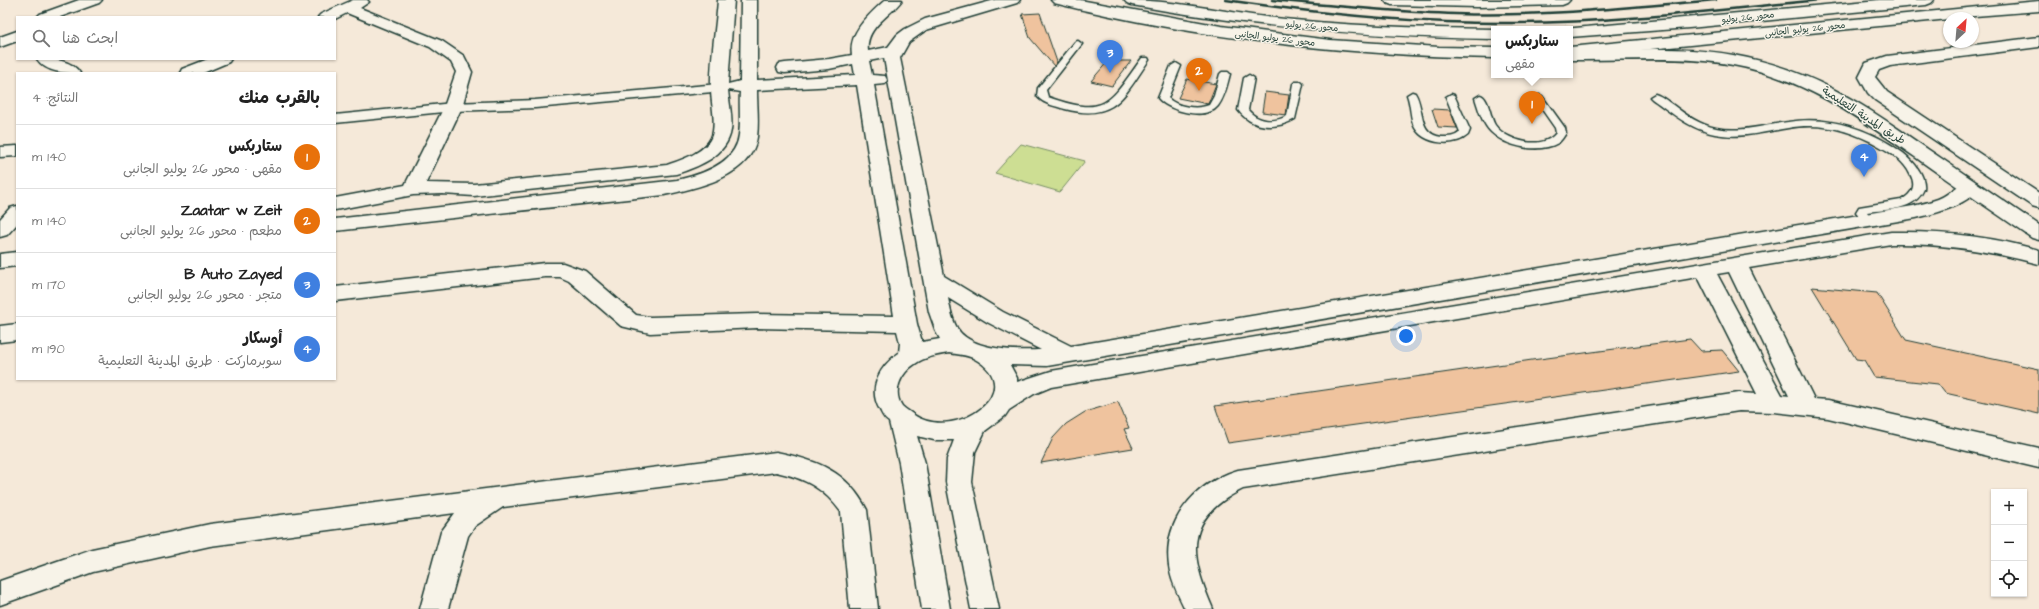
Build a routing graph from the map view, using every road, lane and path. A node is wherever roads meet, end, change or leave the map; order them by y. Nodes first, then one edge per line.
1 (94, 0) edge
2 (366, 0) edge
3 (726, 0) edge
4 (749, 0) edge
5 (894, 0) edge
6 (1012, 0) edge
7 (1060, 0) edge
8 (1132, 0) edge
9 (1392, 0) edge
10 (1562, 0) edge
11 (1926, 0) edge
12 (2039, 6) edge
13 (348, 8) junction
14 (48, 16) edge
15 (328, 16) edge
16 (16, 24) edge
17 (0, 26) edge
18 (1573, 32) edge
19 (1491, 34) edge
20 (2039, 42) edge
21 (1078, 44) dead end
22 (894, 51) junction
23 (1573, 52) edge
24 (1491, 53) edge
25 (1573, 55) edge
26 (861, 57) junction
27 (47, 60) edge
28 (220, 60) edge
29 (1145, 60) dead end
30 (1176, 66) dead end
31 (70, 72) edge
32 (190, 72) edge
33 (1225, 74) dead end
34 (749, 78) junction
35 (1249, 78) dead end
36 (895, 79) junction
37 (720, 80) junction
38 (866, 80) junction
39 (1298, 84) dead end
40 (1412, 95) dead end
41 (1451, 97) dead end
42 (1655, 97) dead end
43 (1480, 98) dead end
44 (1539, 98) dead end
45 (453, 107) junction
46 (336, 119) edge
47 (16, 151) edge
48 (0, 152) edge
49 (2008, 182) junction
50 (1970, 187) junction
51 (413, 189) junction
52 (474, 190) junction
53 (2039, 202) edge
54 (344, 203) edge
55 (469, 211) junction
56 (16, 213) edge
57 (1868, 220) junction
58 (338, 224) edge
59 (16, 230) edge
60 (1802, 231) junction
61 (0, 232) edge
62 (2039, 234) edge
63 (1826, 249) junction
64 (2039, 257) edge
65 (16, 259) edge
66 (0, 261) edge
67 (1736, 264) junction
68 (1704, 269) junction
69 (933, 279) junction
70 (336, 294) edge
71 (906, 324) junction
72 (16, 332) edge
73 (0, 334) edge
74 (973, 349) junction
75 (910, 354) junction
76 (1068, 354) junction
77 (1002, 403) junction
78 (1774, 403) junction
79 (1806, 406) junction
80 (900, 418) junction
81 (976, 425) junction
82 (2039, 458) edge
83 (497, 497) junction
84 (432, 505) junction
85 (455, 532) junction
86 (0, 593) edge
87 (434, 609) edge
88 (864, 609) edge
89 (936, 609) edge
90 (985, 609) edge
91 (1199, 609) edge

1 - 14 main road
2 - 13 main road
3 - 37 main road
4 - 34 main road
5 - 26 main road
6 - 22 main road
7 - 24 main road, محور 26 يوليو الجانبى
8 - 19 main road, محور 26 يوليو
9 - 10 main road
11 - 18 main road, محور 26 يوليو
12 - 23 main road, محور 26 يوليو الجانبى
13 - 15 main road
13 - 45 main road
16 - 17 main road
20 - 49 main road
21 - 29 lane
22 - 26 main road
22 - 36 main road
25 - 50 main road, طريق المدينة التعليمية
26 - 34 main road
26 - 38 main road
27 - 31 main road
28 - 32 main road
30 - 33 lane
34 - 37 main road
34 - 38 main road
34 - 55 main road
35 - 39 lane
36 - 38 main road
36 - 69 main road
37 - 45 street
37 - 52 main road
38 - 71 main road
40 - 41 lane
42 - 57 lane
43 - 44 lane
45 - 46 street
45 - 51 main road
47 - 48 street
49 - 50 main road
49 - 53 main road
50 - 57 main road
50 - 62 main road, طريق المدينة التعليمية
51 - 52 main road
51 - 54 main road
52 - 55 main road
54 - 58 main road
55 - 58 main road
56 - 61 main road
57 - 60 main road
59 - 61 main road
60 - 63 main road
60 - 76 main road
63 - 64 main road
63 - 67 main road
65 - 66 main road
67 - 68 main road
67 - 79 main road
68 - 77 main road
68 - 78 main road
69 - 74 main road
69 - 76 main road
70 - 71 main road
71 - 75 main road
72 - 73 main road
74 - 75 main road
74 - 76 main road
74 - 77 main road
75 - 80 main road
77 - 81 main road
78 - 79 main road
78 - 91 main road
79 - 82 main road
80 - 81 main road
80 - 89 main road
81 - 90 main road
83 - 84 main road
83 - 85 main road
83 - 88 main road
84 - 85 main road
84 - 86 main road
85 - 87 main road

